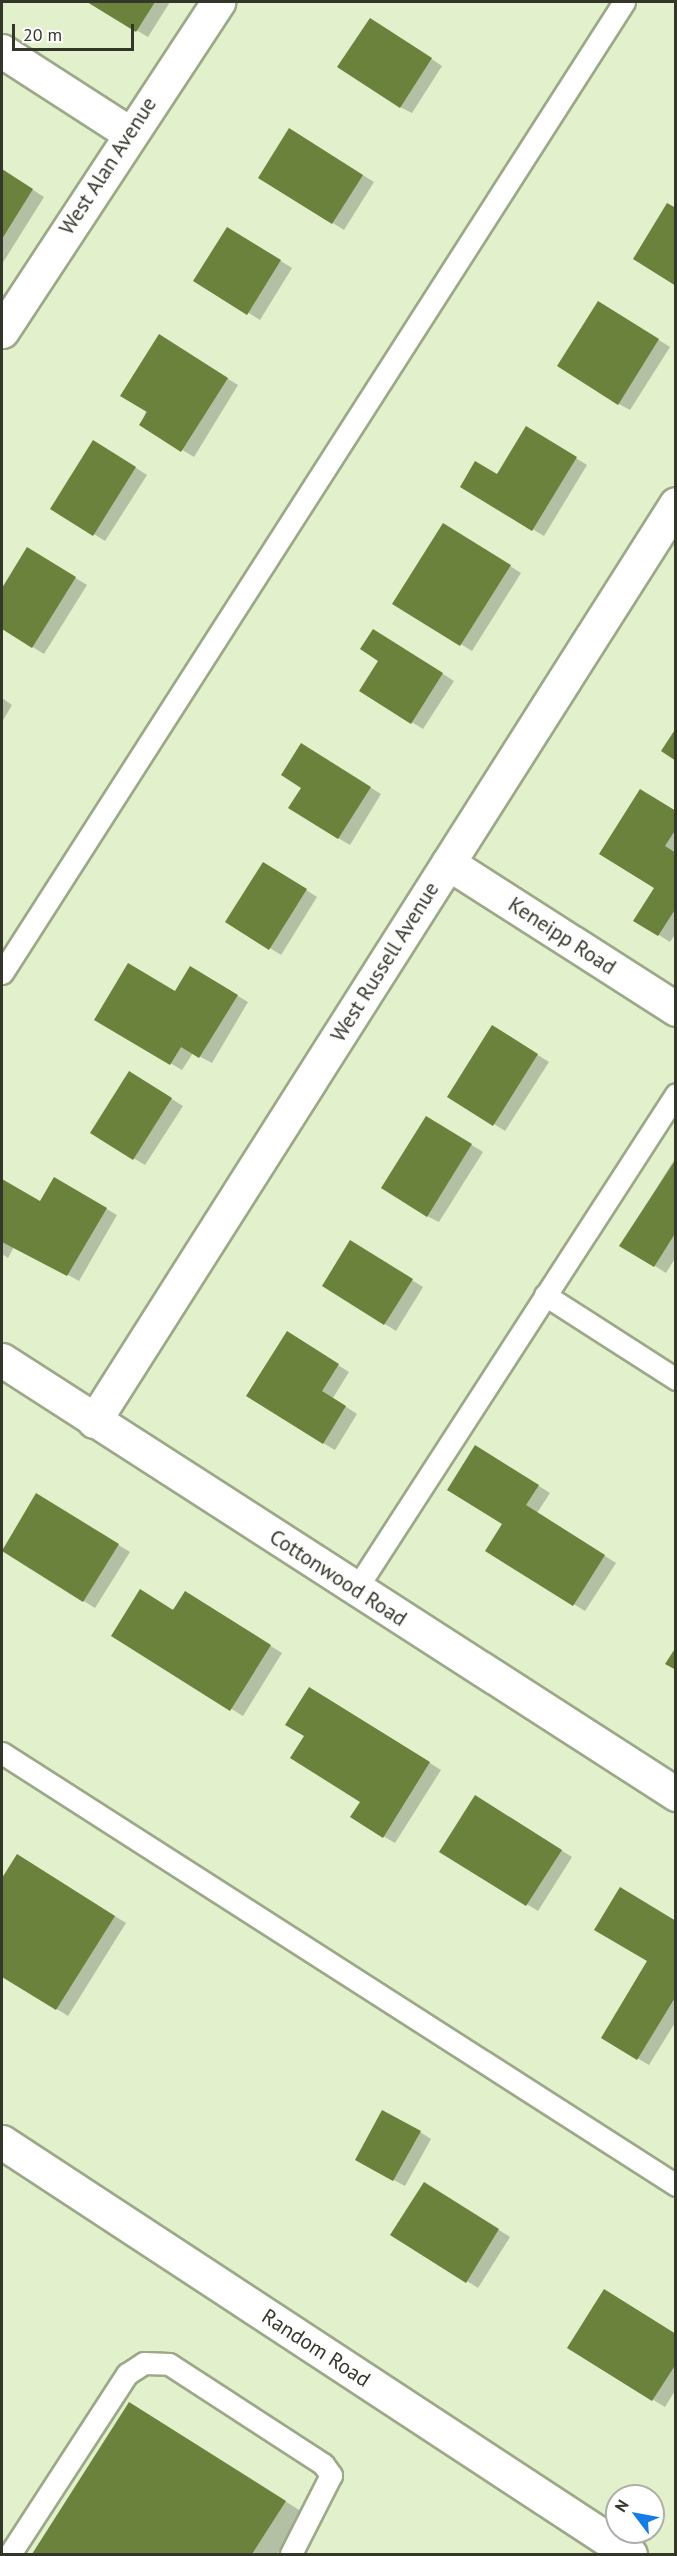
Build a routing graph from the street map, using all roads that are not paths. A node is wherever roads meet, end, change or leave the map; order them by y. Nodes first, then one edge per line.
1 (218, 2) edge
2 (624, 2) edge
3 (2, 51) edge
4 (129, 133) junction
5 (2, 331) edge
6 (675, 504) edge
7 (448, 863) junction
8 (2, 974) edge
9 (675, 1009) edge
10 (675, 1094) edge
11 (545, 1296) junction
12 (2, 1360) edge
13 (675, 1379) edge
14 (94, 1421) junction
15 (356, 1589) junction
16 (2, 1753) edge
17 (675, 1794) edge
18 (2, 2142) edge
19 (675, 2185) edge
20 (10, 2554) edge
21 (291, 2554) edge
22 (630, 2554) edge

1 - 4 street, West Alan Avenue
2 - 8 lane
3 - 4 street
4 - 5 street, West Alan Avenue
6 - 7 street, West Russell Avenue
7 - 9 street, Keneipp Road
7 - 14 street, West Russell Avenue
10 - 11 lane
11 - 13 lane
11 - 15 lane
12 - 14 street, Cottonwood Road
14 - 15 street, Cottonwood Road
15 - 17 street, Cottonwood Road
16 - 19 lane
18 - 22 street, Random Road
20 - 21 lane

